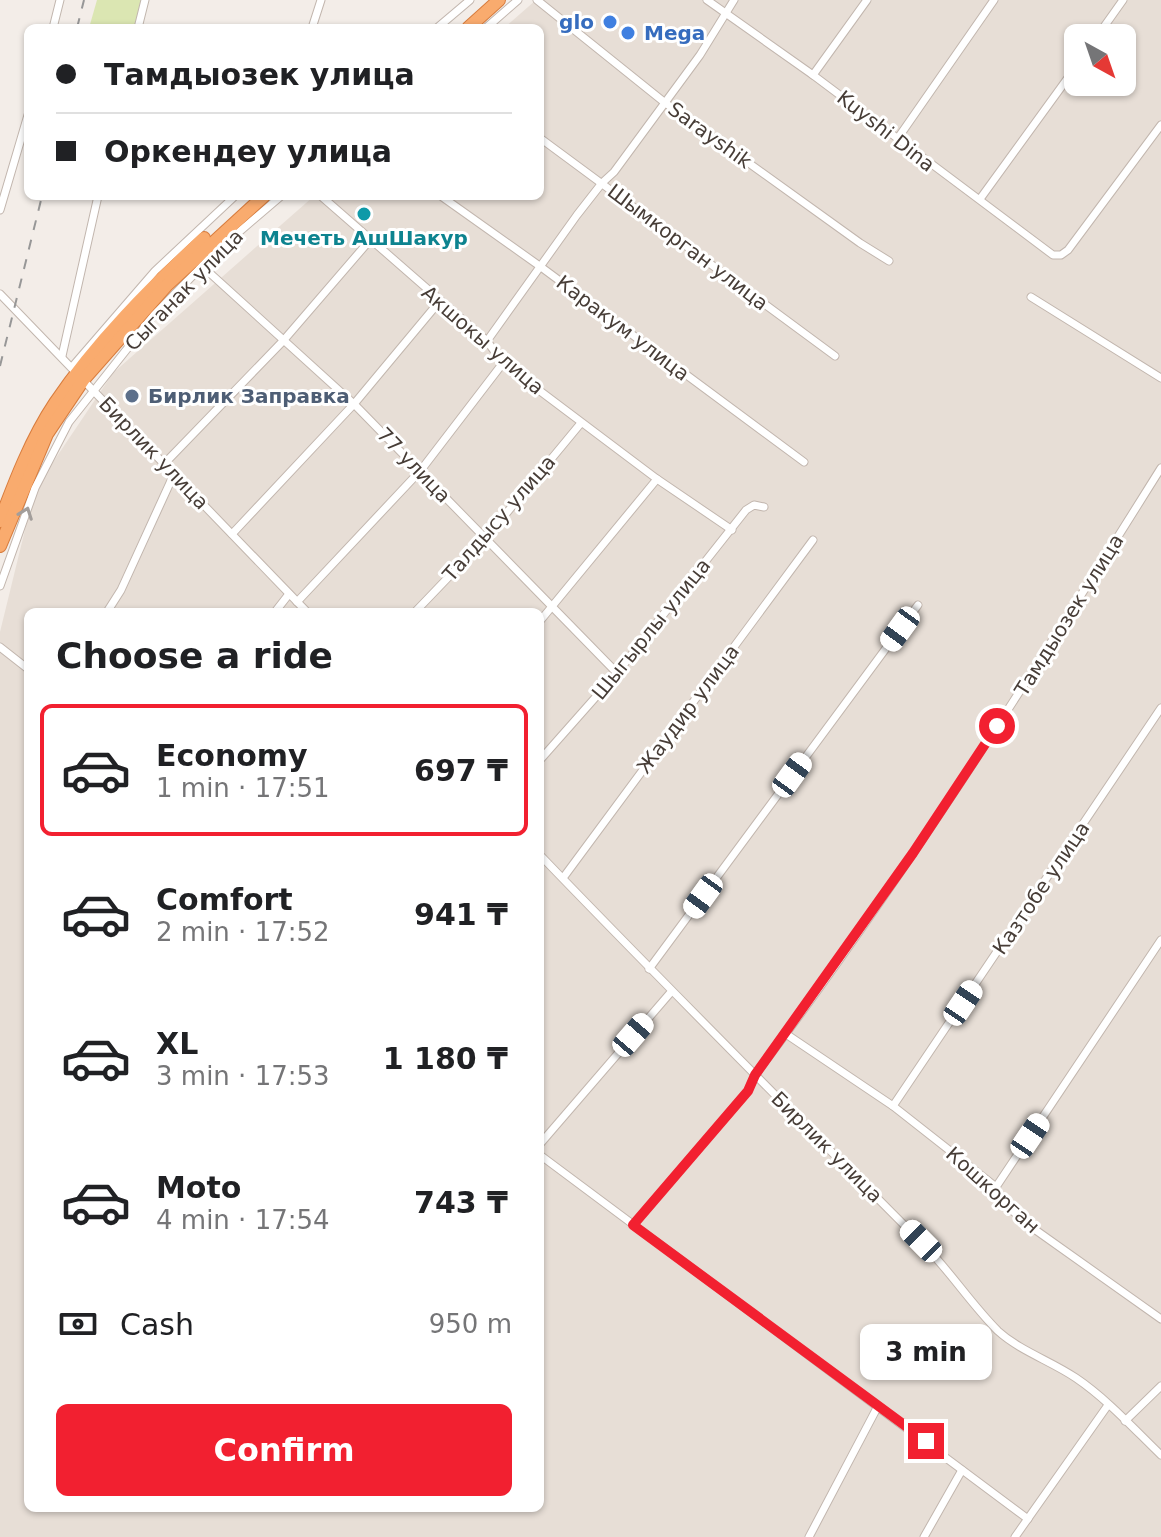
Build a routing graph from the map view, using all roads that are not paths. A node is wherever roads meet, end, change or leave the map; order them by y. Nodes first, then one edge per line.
1 (60, 0) edge
2 (145, 0) edge
3 (321, 0) edge
4 (470, 0) edge
5 (488, 0) edge
6 (499, 0) edge
7 (518, 0) edge
8 (537, 0) edge
9 (555, 0) edge
10 (707, 0) edge
11 (734, 0) edge
12 (867, 0) edge
13 (994, 0) edge
14 (1123, 0) edge
15 (548, 8) junction
16 (725, 13) junction
17 (54, 24) edge
18 (139, 24) edge
19 (313, 24) edge
20 (442, 24) edge
21 (461, 24) edge
22 (472, 24) edge
23 (491, 24) edge
24 (1106, 24) edge
25 (813, 75) junction
26 (1064, 83) edge
27 (664, 102) junction
28 (1161, 125) edge
29 (24, 129) edge
30 (898, 138) junction
31 (544, 141) edge
32 (602, 183) junction
33 (980, 199) junction
34 (97, 200) edge
35 (231, 200) edge
36 (248, 200) edge
37 (260, 200) edge
38 (276, 200) edge
39 (325, 200) edge
40 (447, 200) edge
41 (0, 210) edge
42 (370, 240) junction
43 (889, 261) dead end
44 (202, 266) junction
45 (541, 267) junction
46 (0, 294) edge
47 (1031, 297) dead end
48 (439, 302) junction
49 (283, 341) junction
50 (487, 341) junction
51 (62, 356) junction
52 (835, 356) dead end
53 (503, 363) junction
54 (78, 373) junction
55 (1161, 378) edge
56 (94, 390) junction
57 (354, 404) junction
58 (581, 423) junction
59 (804, 462) dead end
60 (164, 464) junction
61 (1161, 468) edge
62 (421, 470) junction
63 (174, 474) junction
64 (657, 479) junction
65 (764, 507) dead end
66 (0, 521) edge
67 (732, 530) junction
68 (232, 534) junction
69 (485, 539) junction
70 (813, 540) dead end
71 (0, 546) edge
72 (0, 586) edge
73 (289, 594) junction
74 (297, 602) junction
75 (918, 605) dead end
76 (110, 608) edge
77 (278, 608) edge
78 (303, 608) edge
79 (419, 608) edge
80 (552, 608) junction
81 (544, 617) edge
82 (0, 647) edge
83 (24, 666) edge
84 (617, 673) junction
85 (1161, 708) edge
86 (544, 755) edge
87 (544, 859) edge
88 (548, 863) junction
89 (544, 868) edge
90 (563, 878) junction
91 (1161, 940) edge
92 (649, 969) junction
93 (671, 992) junction
94 (786, 1034) junction
95 (755, 1075) junction
96 (893, 1106) junction
97 (544, 1139) edge
98 (544, 1158) edge
99 (996, 1187) junction
100 (633, 1225) junction
101 (1160, 1314) edge
102 (1161, 1386) edge
103 (1108, 1405) junction
104 (878, 1406) junction
105 (1125, 1421) junction
106 (1161, 1455) edge
107 (962, 1470) junction
108 (1028, 1519) junction
109 (809, 1537) edge
110 (924, 1537) edge
111 (1015, 1537) edge

1 - 17 street
2 - 18 street
3 - 19 street
4 - 20 street
5 - 21 highway
6 - 22 highway
7 - 23 street
8 - 15 street, Sarayshik
9 - 15 street
10 - 16 street, Kuyshi Dina
11 - 16 street
12 - 25 street
13 - 30 street
14 - 24 street
15 - 27 street, Sarayshik
16 - 25 street, Kuyshi Dina
16 - 27 street
25 - 30 street, Kuyshi Dina
26 - 33 street
27 - 32 street
27 - 43 street, Sarayshik
28 - 33 street, Kuyshi Dina
29 - 41 street
30 - 33 street, Kuyshi Dina
31 - 32 street, Шымкорган улица
32 - 45 street
32 - 52 street, Шымкорган улица
34 - 51 street
35 - 54 street
36 - 54 highway
37 - 54 highway
38 - 44 street, Сыганак улица
39 - 42 street, Акшокы улица
40 - 45 street, Каракум улица
42 - 48 street, Акшокы улица
42 - 49 street
44 - 49 street, 77 улица
44 - 56 street, Сыганак улица
45 - 50 street
45 - 59 street, Каракум улица
46 - 51 street, Бирлик улица
47 - 55 street
48 - 50 street, Акшокы улица
48 - 57 street
49 - 57 street, 77 улица
49 - 60 street
50 - 53 street, Акшокы улица
51 - 54 street, Бирлик улица
53 - 58 street, Акшокы улица
53 - 62 street
54 - 56 street, Бирлик улица
54 - 66 highway
54 - 71 highway
56 - 60 street, Бирлик улица
72 -> 56 street, Сыганак улица
57 - 62 street, 77 улица
57 - 68 street
58 - 64 street, Акшокы улица
58 - 69 street, Талдысу улица
60 - 63 street, Бирлик улица
61 - 94 street, Тамдыозек улица
62 - 69 street, 77 улица
62 - 74 street
63 - 68 street, Бирлик улица
63 - 76 street
64 - 67 street, Акшокы улица
64 - 80 street
65 - 67 street, Шыгырлы улица
67 - 84 street, Шыгырлы улица
68 - 73 street, Бирлик улица
69 - 79 street, Талдысу улица
69 - 80 street, 77 улица
70 - 90 street, Жаудир улица
73 - 74 street, Бирлик улица
73 - 77 street
74 - 78 street, Бирлик улица
75 - 92 street
80 - 81 street
80 - 84 street, 77 улица
82 - 83 street
84 - 86 street, Шыгырлы улица
85 - 96 street, Казтобе улица
87 - 88 street, Бирлик улица
88 - 89 street
88 - 90 street, Бирлик улица
90 - 92 street, Бирлик улица
91 - 99 street
92 - 93 street, Бирлик улица
93 - 95 street, Бирлик улица
93 - 97 street
94 - 95 street, Тамдыозек улица
94 - 96 street, Кошкорган
95 - 100 street, Тамдыозек улица
95 - 103 street, Бирлик улица
96 - 99 street, Кошкорган
98 - 100 street
99 - 101 street, Кошкорган
100 - 104 street
102 - 105 street
103 - 105 street, Бирлик улица
103 - 108 street
104 - 107 street
104 - 109 street
105 - 106 street, Бирлик улица
107 - 108 street
107 - 110 street
108 - 111 street

